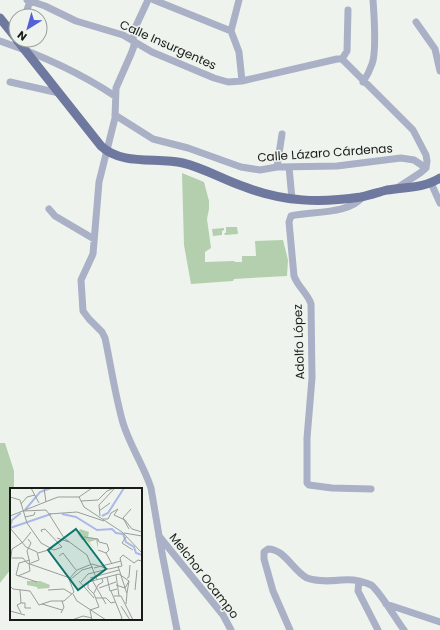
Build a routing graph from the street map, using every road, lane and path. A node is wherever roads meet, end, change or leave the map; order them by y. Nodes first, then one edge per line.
1 (148, 0) edge
2 (154, 0) edge
3 (239, 0) edge
4 (373, 0) edge
5 (28, 1) edge
6 (47, 3) edge
7 (348, 10) dead end
8 (0, 18) edge
9 (416, 22) dead end
10 (8, 28) edge
11 (231, 31) junction
12 (134, 41) junction
13 (0, 42) edge
14 (25, 50) junction
15 (342, 59) junction
16 (440, 71) edge
17 (242, 81) junction
18 (10, 82) dead end
19 (364, 82) junction
20 (59, 92) junction
21 (115, 96) junction
22 (115, 114) junction
23 (282, 134) dead end
24 (106, 151) junction
25 (277, 167) junction
26 (289, 167) junction
27 (426, 168) junction
28 (440, 178) edge
29 (431, 183) junction
30 (397, 188) junction
31 (362, 196) junction
32 (292, 200) junction
33 (440, 203) edge
34 (49, 209) dead end
35 (94, 239) junction
36 (371, 489) dead end
37 (159, 536) junction
38 (359, 581) junction
39 (386, 604) junction
40 (440, 622) edge
41 (178, 630) edge
42 (231, 630) edge
43 (290, 630) edge
44 (378, 630) edge
45 (404, 630) edge

1 - 12 street
2 - 11 street
3 - 11 street
4 - 19 street
5 - 6 street, Calle Insurgentes
6 - 12 street, Calle Insurgentes
7 - 15 street
8 - 10 main road
9 - 16 street
11 - 17 street
12 - 17 street, Calle Insurgentes
12 - 21 street
13 - 14 street
14 - 20 main road
14 - 21 street
15 - 17 street, Calle Insurgentes
15 - 19 street
18 - 20 street
19 - 27 street
20 - 24 main road
21 - 22 street
22 - 24 street
22 - 25 street, Calle Lázaro Cárdenas
23 - 25 street
24 - 32 main road
24 - 35 street
25 - 26 street, Calle Lázaro Cárdenas
26 - 27 street, Calle Lázaro Cárdenas
26 - 32 street
27 - 30 street
28 - 29 main road
29 - 30 main road
29 - 33 street
30 - 31 main road
31 - 32 main road
31 - 36 street, Adolfo López
34 - 35 street
35 - 37 street
37 - 41 street
37 - 42 street, Melchor Ocampo
38 - 39 street
38 - 43 street
38 - 44 street
39 - 40 street
39 - 45 street

